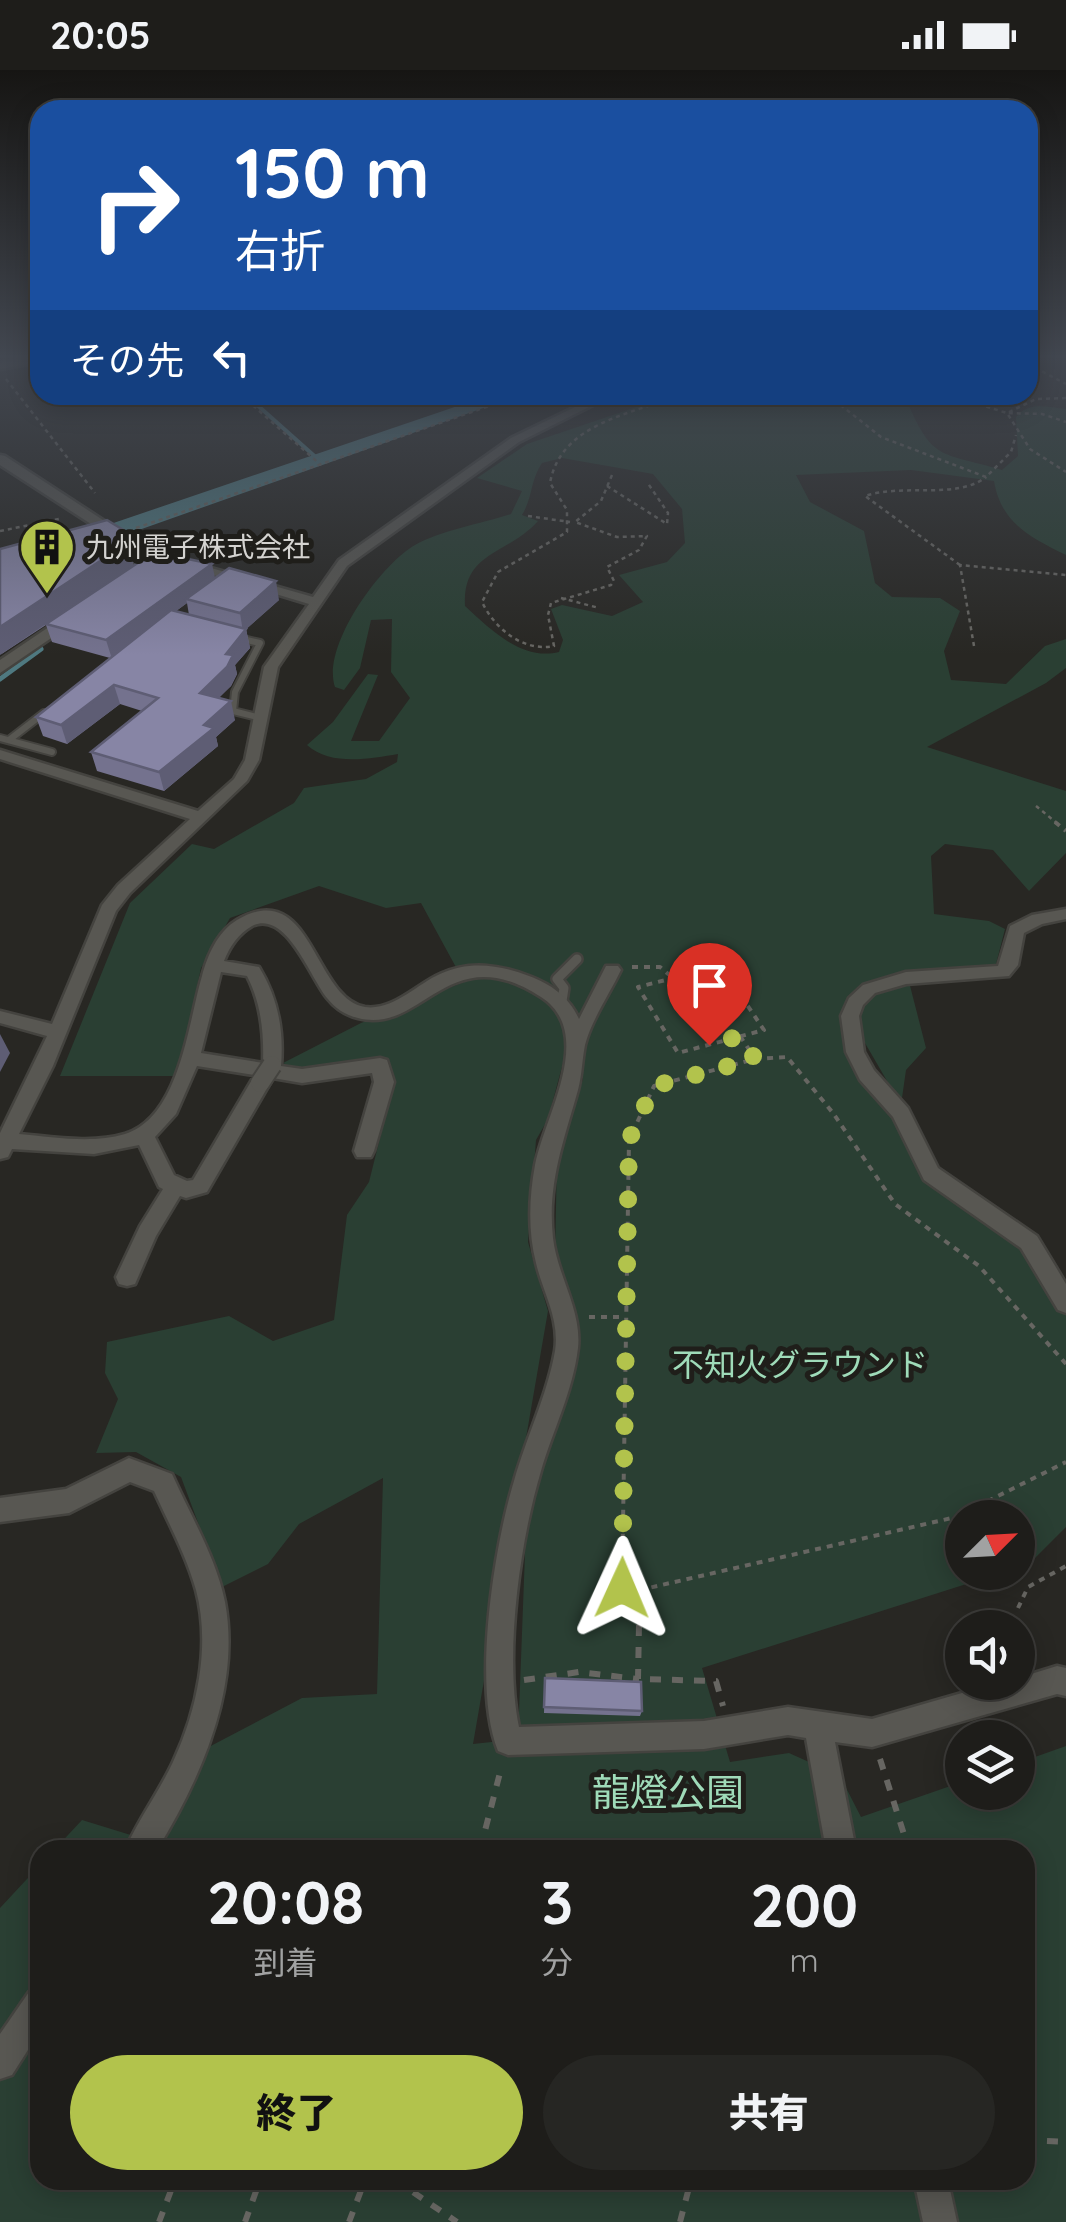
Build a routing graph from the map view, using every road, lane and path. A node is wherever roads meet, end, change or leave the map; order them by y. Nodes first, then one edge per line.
1 (65, 454) edge
2 (308, 454) edge
3 (344, 454) edge
4 (495, 454) edge
5 (561, 454) edge
6 (923, 454) edge
7 (1008, 454) edge
8 (1035, 454) edge
9 (0, 459) edge
10 (318, 463) junction
11 (1066, 472) edge
12 (612, 475) dead end
13 (986, 476) junction
14 (647, 482) dead end
15 (608, 486) junction
16 (95, 494) dead end
17 (80, 514) junction
18 (528, 516) dead end
19 (569, 522) junction
20 (575, 522) junction
21 (0, 532) edge
22 (110, 534) junction
23 (656, 534) dead end
24 (647, 536) junction
25 (151, 556) junction
26 (960, 565) junction
27 (234, 576) junction
28 (1066, 576) edge
29 (121, 585) edge
30 (219, 588) edge
31 (562, 598) junction
32 (316, 602) junction
33 (93, 604) edge
34 (599, 608) dead end
35 (226, 634) edge
36 (974, 646) dead end
37 (0, 668) edge
38 (58, 717) edge
39 (257, 717) junction
40 (3, 744) edge
41 (52, 752) dead end
42 (1036, 806) dead end
43 (200, 817) junction
44 (1066, 831) edge
45 (1066, 914) edge
46 (576, 960) dead end
47 (213, 965) junction
48 (612, 970) joint
49 (674, 978) junction
50 (562, 1000) junction
51 (0, 1018) edge
52 (56, 1032) junction
53 (740, 1036) junction
54 (578, 1042) junction
55 (192, 1058) junction
56 (755, 1059) junction
57 (144, 1135) junction
58 (3, 1147) edge
59 (364, 1152) dead end
60 (175, 1187) junction
61 (127, 1278) dead end
62 (1066, 1303) edge
63 (624, 1316) junction
64 (588, 1317) dead end
65 (1066, 1364) edge
66 (1066, 1462) edge
67 (0, 1510) edge
68 (1066, 1566) edge
69 (640, 1590) junction
70 (1018, 1608) dead end
71 (638, 1678) junction
72 (518, 1682) dead end
73 (1066, 1682) edge
74 (818, 1726) junction
75 (729, 1730) junction
76 (872, 1733) junction
77 (508, 1741) junction
78 (146, 1840) edge
79 (483, 1840) edge
80 (839, 1840) edge
81 (906, 1840) edge
82 (30, 2018) edge
83 (0, 2062) edge
84 (1035, 2140) edge
85 (1066, 2142) edge
86 (171, 2190) edge
87 (256, 2190) edge
88 (362, 2190) edge
89 (410, 2190) edge
90 (689, 2190) edge
91 (933, 2190) edge
92 (159, 2222) edge
93 (245, 2222) edge
94 (349, 2222) edge
95 (458, 2222) edge
96 (680, 2222) edge
97 (940, 2222) edge

1 - 16 path
2 - 10 path
3 - 10 path
4 - 32 street
5 - 19 path
6 - 13 path
7 - 13 path
8 - 11 path
9 - 17 street
10 - 22 path
12 - 15 path
13 - 26 path
14 - 15 path
15 - 20 path
17 - 21 path
17 - 22 street
18 - 19 path
19 - 20 path
19 - 31 path
20 - 24 path
22 - 25 street
23 - 24 path
24 - 31 path
25 - 27 street
25 - 29 street
26 - 28 path
26 - 36 path
27 - 30 lane
27 - 32 street
31 - 34 path
32 - 39 street
33 - 37 street
35 - 39 lane
38 - 40 lane
39 - 43 street
40 - 41 lane
40 - 43 street
42 - 44 path
43 - 52 street
45 - 62 street
46 - 50 lane
47 - 50 street
47 - 55 street
47 - 60 street, bridge
48 - 49 path
48 - 54 street
49 - 53 path
49 - 53 path
50 - 54 street
51 - 52 street
52 - 58 street
53 - 56 path
54 - 77 street
55 - 57 street
55 - 59 street
56 - 63 path
56 - 65 path
57 - 58 street
57 - 60 street
60 - 61 street
63 - 64 path
63 - 69 path
66 - 69 path
67 - 78 street
68 - 70 path
69 - 71 path
71 - 72 path
71 - 75 path
73 - 76 street
74 - 75 street
74 - 76 street
74 - 80 street
75 - 77 street
76 - 81 path
77 - 79 path
82 - 83 street
84 - 85 path
86 - 92 path
87 - 93 path
88 - 94 path
89 - 95 path
90 - 96 path
91 - 97 street

